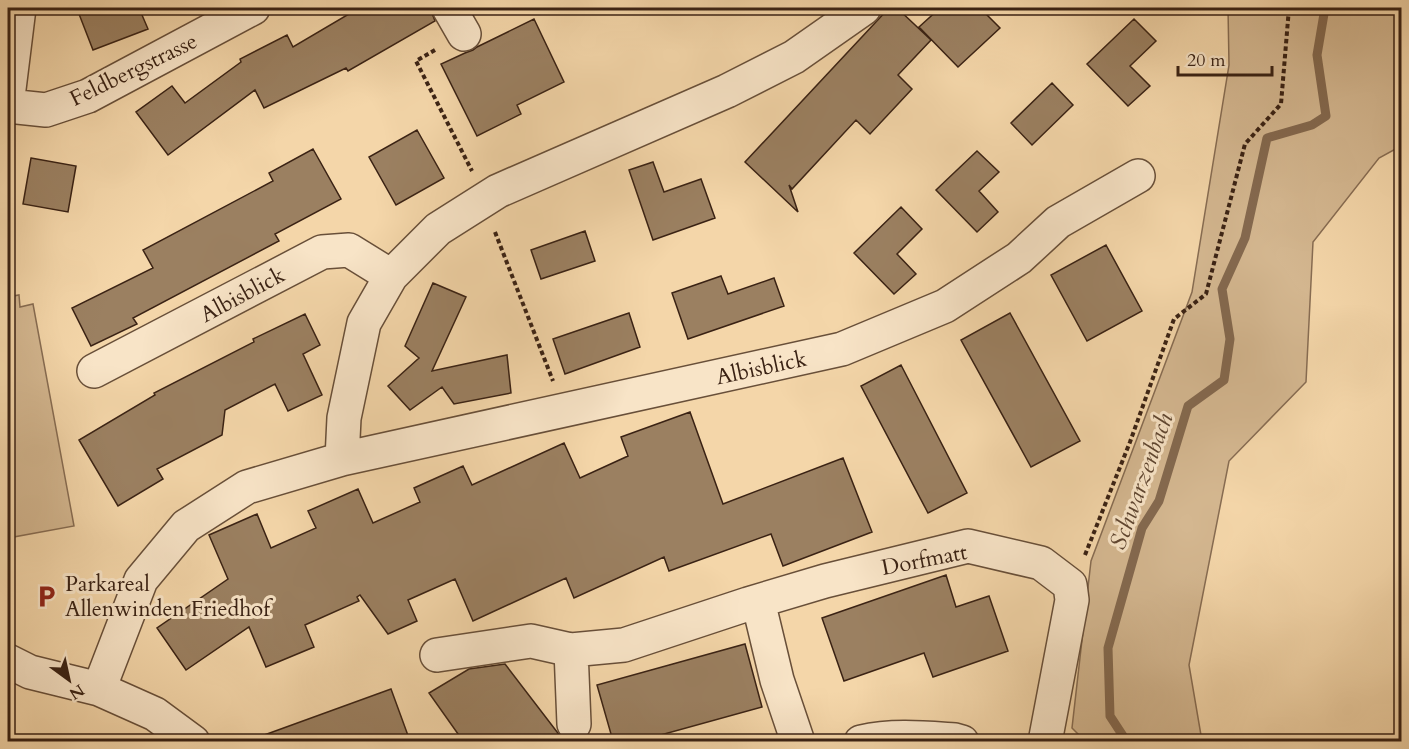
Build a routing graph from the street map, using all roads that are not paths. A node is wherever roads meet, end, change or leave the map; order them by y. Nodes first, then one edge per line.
1 (20, 8) edge
2 (253, 8) edge
3 (864, 8) edge
4 (8, 97) edge
5 (8, 106) edge
6 (1138, 176) dead end
7 (391, 276) junction
8 (94, 371) dead end
9 (342, 459) junction
10 (758, 601) junction
11 (572, 650) junction
12 (437, 654) dead end
13 (8, 660) edge
14 (99, 688) junction
15 (574, 724) dead end
16 (193, 741) edge
17 (798, 741) edge
18 (861, 741) edge
19 (962, 741) edge
20 (1045, 741) edge

1 - 4 street
2 - 5 street, Feldbergstrasse
3 - 7 street
6 - 9 street, Albisblick
7 - 8 street, Albisblick
7 - 9 street
9 - 14 street, Albisblick
10 - 11 street, Dorfmatt
10 - 17 street
10 - 20 street, Dorfmatt
11 - 12 street, Dorfmatt
11 - 15 street
13 - 14 street
14 - 16 street
18 - 19 street

